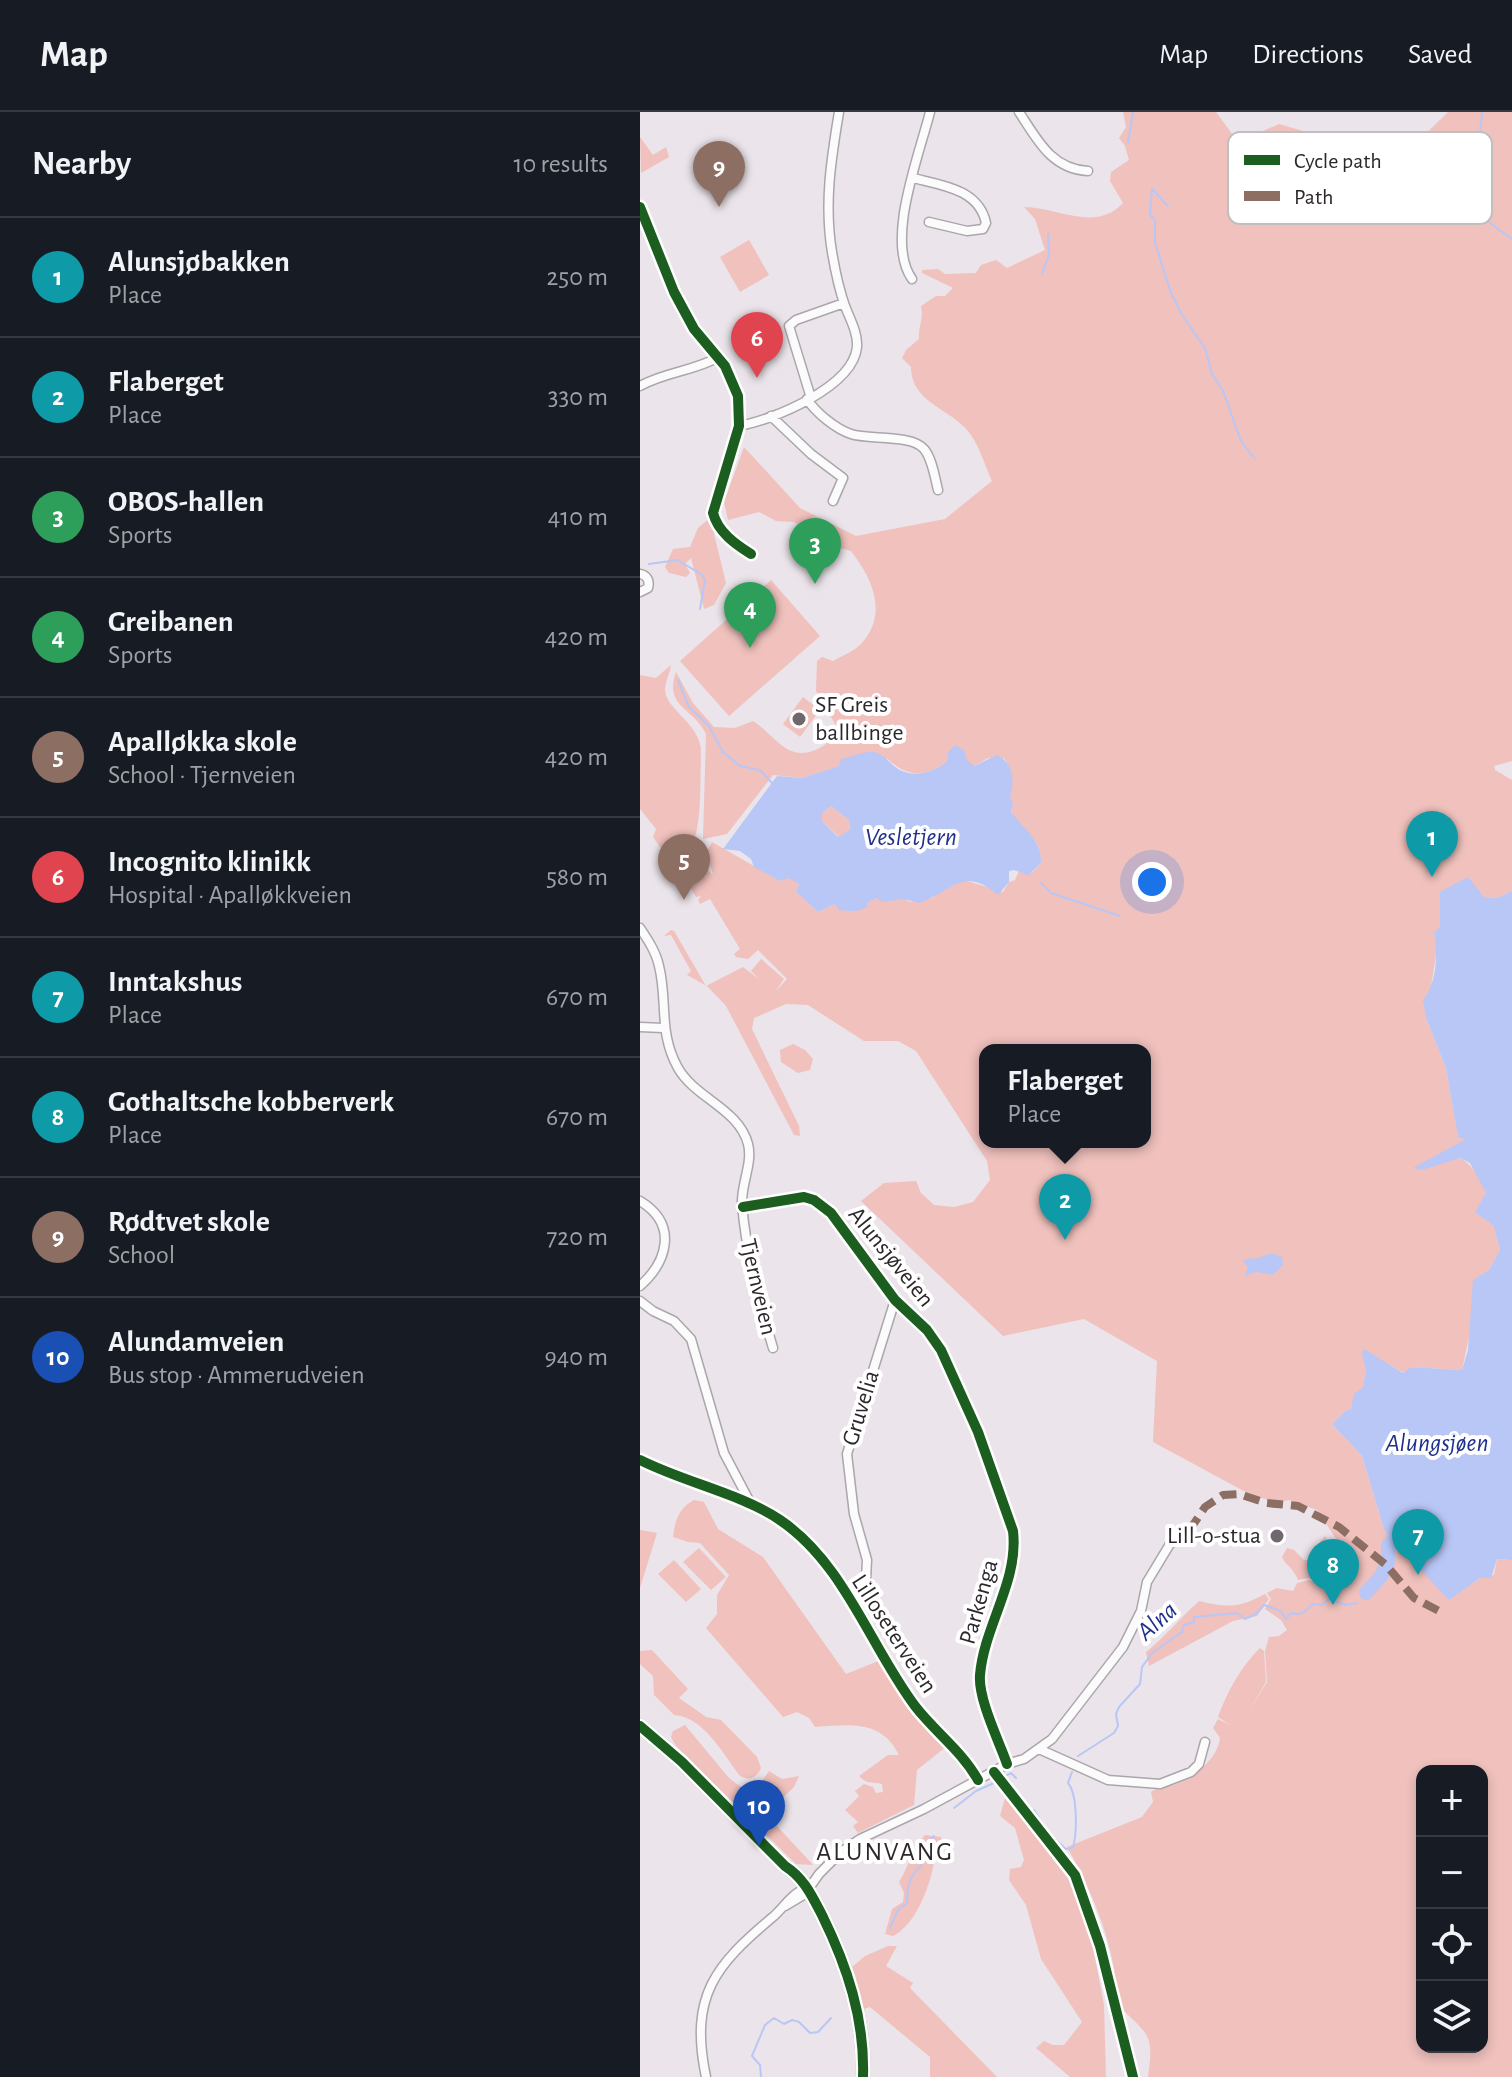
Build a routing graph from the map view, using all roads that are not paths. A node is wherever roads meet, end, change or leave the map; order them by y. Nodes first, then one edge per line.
1 (839, 112) edge
2 (930, 112) edge
3 (1019, 112) edge
4 (1088, 171) dead end
5 (913, 178) junction
6 (640, 207) edge
7 (929, 222) dead end
8 (912, 279) dead end
9 (844, 303) junction
10 (719, 357) junction
11 (640, 386) edge
12 (809, 398) junction
13 (771, 416) junction
14 (739, 426) junction
15 (938, 490) dead end
16 (833, 501) dead end
17 (751, 554) dead end
18 (640, 574) edge
19 (640, 592) edge
20 (640, 928) edge
21 (640, 1027) edge
22 (663, 1028) junction
23 (640, 1201) edge
24 (743, 1207) junction
25 (640, 1286) edge
26 (895, 1300) junction
27 (640, 1301) edge
28 (773, 1348) dead end
29 (948, 1362) joint
30 (640, 1460) edge
31 (752, 1506) junction
32 (1189, 1531) dead end
33 (855, 1609) junction
34 (640, 1726) edge
35 (1205, 1742) dead end
36 (1039, 1749) junction
37 (1007, 1764) junction
38 (994, 1772) junction
39 (978, 1780) junction
40 (805, 1891) junction
41 (706, 2077) edge
42 (863, 2077) edge
43 (1133, 2077) edge

1 - 9 street
2 - 5 street
3 - 4 street
5 - 7 street
5 - 8 street
6 - 10 street
9 - 12 street
9 - 12 street
10 - 11 street
10 - 14 street
12 - 13 street
12 - 15 street
13 - 14 street
13 - 16 street
14 - 17 street
18 - 19 street
20 - 22 street, Tjernveien
21 - 22 street
22 - 24 street, Tjernveien
23 - 25 street
24 - 26 street, Alunsjøveien
24 - 28 street, Tjernveien
26 - 29 street, Alunsjøveien
26 - 33 street, Gruvelia
27 - 31 street
29 - 37 street, Parkenga
30 - 31 street, Lilloseterveien
31 - 33 street, Lilloseterveien
32 - 36 street
33 - 39 street, Lilloseterveien
34 - 40 street
35 - 36 street
36 - 37 street
37 - 38 street
38 - 39 street
38 - 43 street
39 - 40 street
40 - 41 street
40 - 42 street

